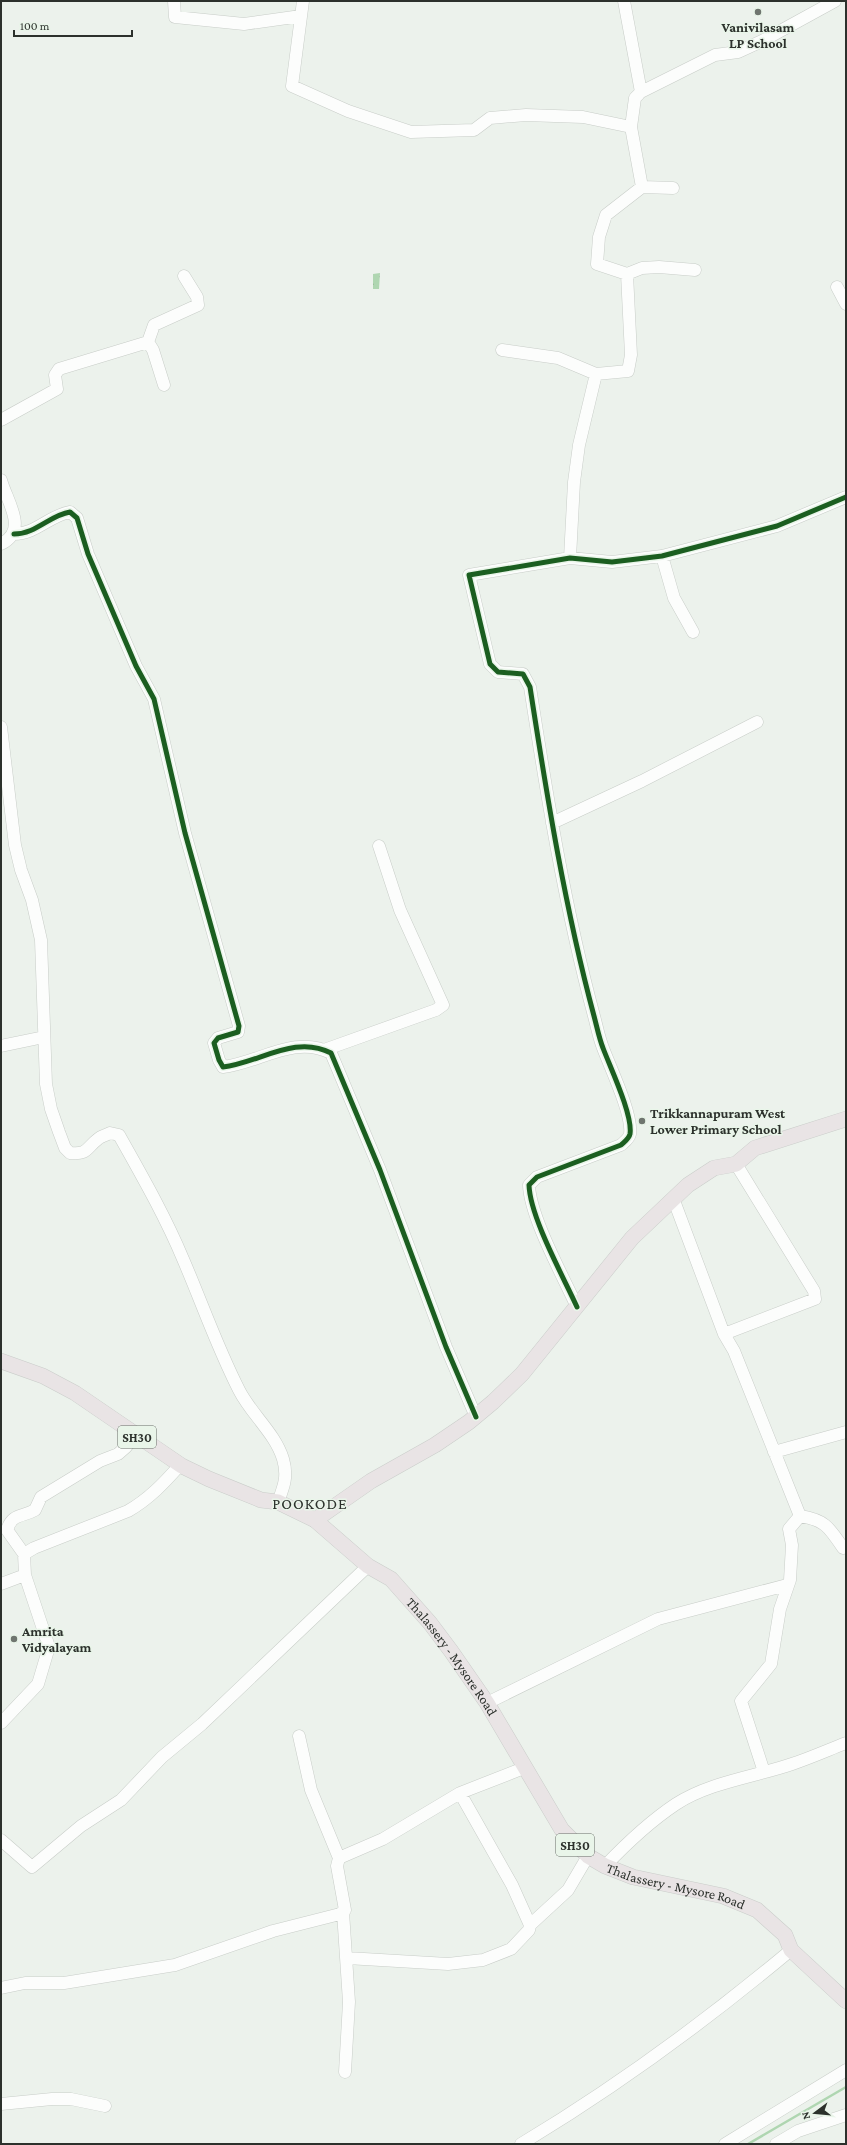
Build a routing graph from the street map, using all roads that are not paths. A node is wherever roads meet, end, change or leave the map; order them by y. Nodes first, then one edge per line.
1 (174, 1) edge
2 (303, 1) edge
3 (624, 1) edge
4 (835, 1) edge
5 (301, 16) junction
6 (641, 92) junction
7 (631, 127) junction
8 (642, 187) junction
9 (673, 188) dead end
10 (696, 270) dead end
11 (627, 274) junction
12 (184, 276) dead end
13 (836, 287) dead end
14 (846, 304) edge
15 (148, 342) junction
16 (502, 350) dead end
17 (596, 374) junction
18 (164, 385) dead end
19 (1, 420) edge
20 (1, 480) edge
21 (846, 497) edge
22 (14, 534) junction
23 (1, 544) edge
24 (662, 556) junction
25 (570, 558) junction
26 (693, 632) dead end
27 (757, 722) dead end
28 (1, 727) edge
29 (552, 823) junction
30 (379, 846) dead end
31 (44, 1037) junction
32 (1, 1046) edge
33 (324, 1050) junction
34 (846, 1119) edge
35 (736, 1164) junction
36 (673, 1198) junction
37 (577, 1307) junction
38 (724, 1334) junction
39 (1, 1354) edge
40 (1, 1361) edge
41 (476, 1417) junction
42 (846, 1432) edge
43 (135, 1435) junction
44 (774, 1452) junction
45 (180, 1465) junction
46 (278, 1502) junction
47 (800, 1516) junction
48 (315, 1520) junction
49 (846, 1547) edge
50 (24, 1554) junction
51 (368, 1566) junction
52 (25, 1575) junction
53 (390, 1579) junction
54 (1, 1584) edge
55 (787, 1585) junction
56 (487, 1703) junction
57 (1, 1723) edge
58 (299, 1736) dead end
59 (846, 1743) edge
60 (524, 1768) junction
61 (764, 1772) junction
62 (460, 1793) junction
63 (1, 1840) edge
64 (588, 1856) junction
65 (339, 1858) junction
66 (605, 1866) junction
67 (343, 1912) junction
68 (530, 1925) junction
69 (791, 1950) junction
70 (347, 1958) junction
71 (1, 1988) edge
72 (846, 2001) edge
73 (846, 2070) edge
74 (345, 2072) dead end
75 (1, 2104) edge
76 (105, 2106) dead end
77 (846, 2116) edge
78 (521, 2144) edge
79 (725, 2144) edge
80 (776, 2144) edge

1 - 5 street
2 - 5 street
3 - 6 street
4 - 6 street
5 - 7 street
6 - 7 street
7 - 8 street
8 - 9 street
8 - 11 street
10 - 11 street
11 - 17 street
12 - 15 street
13 - 14 street
15 - 18 street
15 - 19 street
16 - 17 street
17 - 25 street
20 - 22 street
21 - 24 street
22 - 23 street
22 - 33 street
24 - 25 street
24 - 26 street
25 - 29 street
27 - 29 street
28 - 31 street
29 - 37 street
30 - 33 street
31 - 32 street
31 - 46 street
33 - 41 street
34 - 35 main road
35 - 36 main road
35 - 38 street
36 - 37 main road
36 - 38 street
37 - 41 main road
38 - 44 street
39 - 46 main road
40 - 43 main road, Thalassery - Mysore Road / SH30
41 - 48 main road
42 - 44 street
43 - 45 main road, Thalassery - Mysore Road / SH30
43 - 50 street
44 - 47 street
45 - 46 main road, Thalassery - Mysore Road / SH30
45 - 50 street
46 - 48 main road, Thalassery - Mysore Road / SH30
47 - 49 street
47 - 55 street
48 - 51 main road, Thalassery - Mysore Road / SH30
48 - 53 main road
50 - 52 street
51 - 53 main road, Thalassery - Mysore Road / SH30
51 - 63 street
52 - 54 street
52 - 57 street
53 - 56 main road, Thalassery - Mysore Road / SH30
55 - 56 street
55 - 61 street
56 - 60 main road, Thalassery - Mysore Road / SH30
58 - 65 street
59 - 61 street
60 - 62 street
60 - 64 main road, Thalassery - Mysore Road / SH30
61 - 66 street
62 - 65 street
62 - 68 street
64 - 66 main road, Thalassery - Mysore Road / SH30
64 - 68 street
65 - 67 street
66 - 69 main road, Thalassery - Mysore Road / SH30
67 - 70 street
67 - 71 street
68 - 70 street
69 - 72 main road, Thalassery - Mysore Road / SH30
69 - 78 street
70 - 74 street
73 - 79 street
75 - 76 street
77 - 80 street

